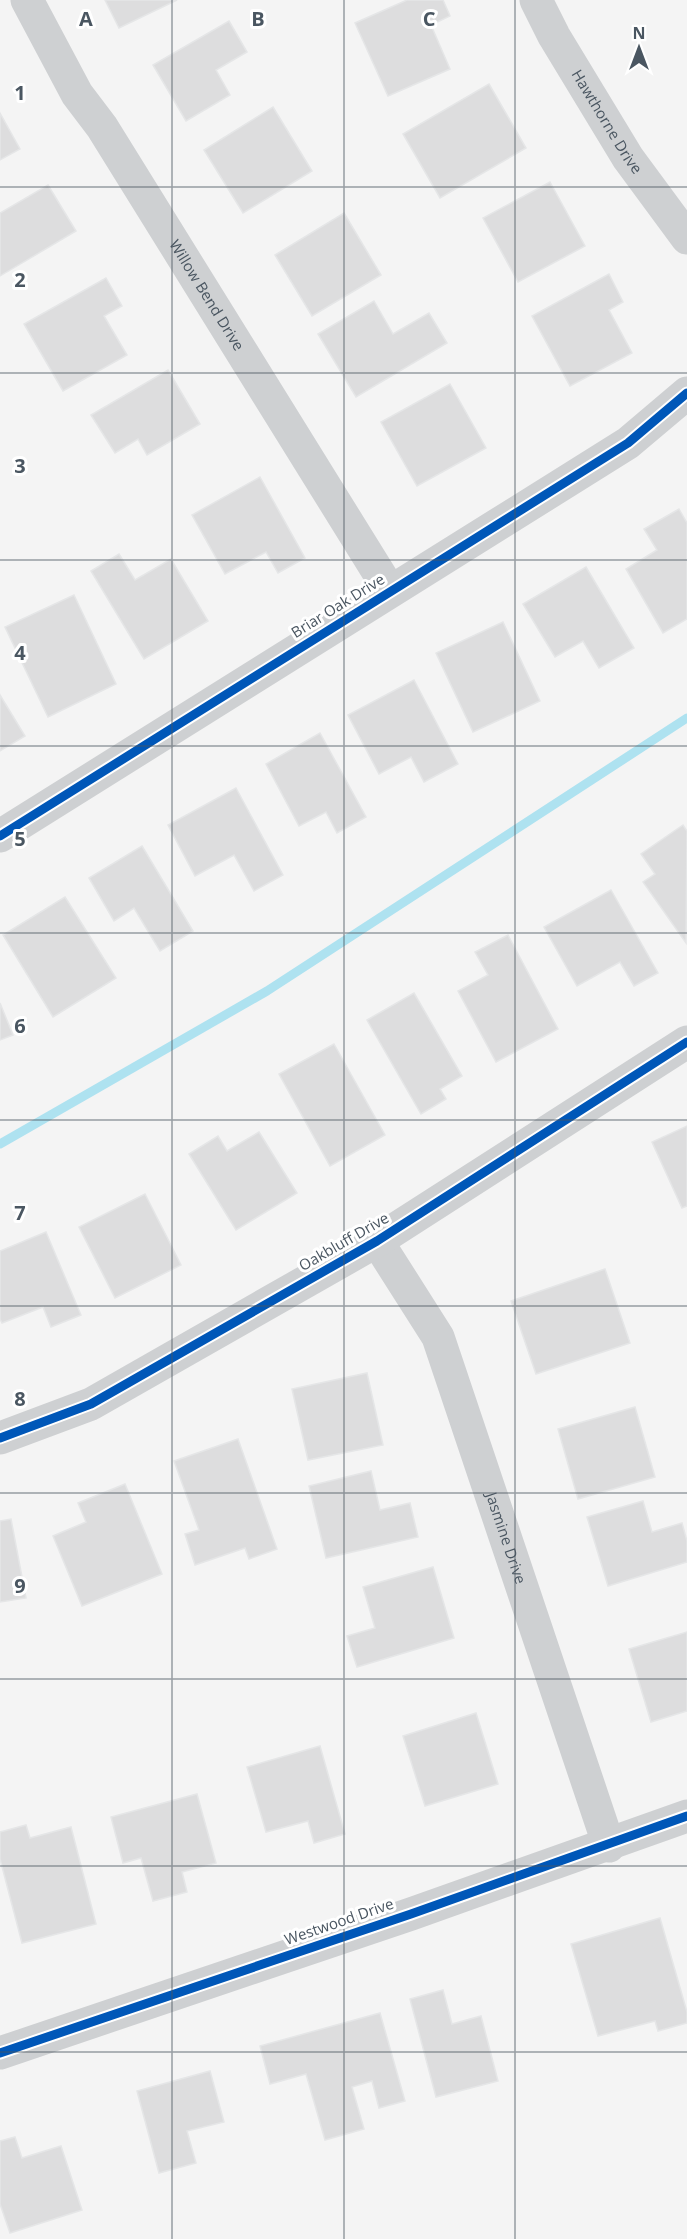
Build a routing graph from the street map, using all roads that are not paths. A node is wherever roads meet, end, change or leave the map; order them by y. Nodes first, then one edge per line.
1 (27, 0) edge
2 (536, 0) edge
3 (687, 238) edge
4 (687, 393) edge
5 (390, 591) junction
6 (0, 836) edge
7 (687, 1042) edge
8 (377, 1241) junction
9 (0, 1438) edge
10 (687, 1816) edge
11 (609, 1846) junction
12 (0, 2053) edge

1 - 5 street, Willow Bend Drive
2 - 3 street, Hawthorne Drive
4 - 5 street, Briar Oak Drive
5 - 6 street, Briar Oak Drive
7 - 8 street, Oakbluff Drive
8 - 9 street, Oakbluff Drive
8 - 11 street, Jasmine Drive
10 - 11 street, Westwood Drive
11 - 12 street, Westwood Drive

